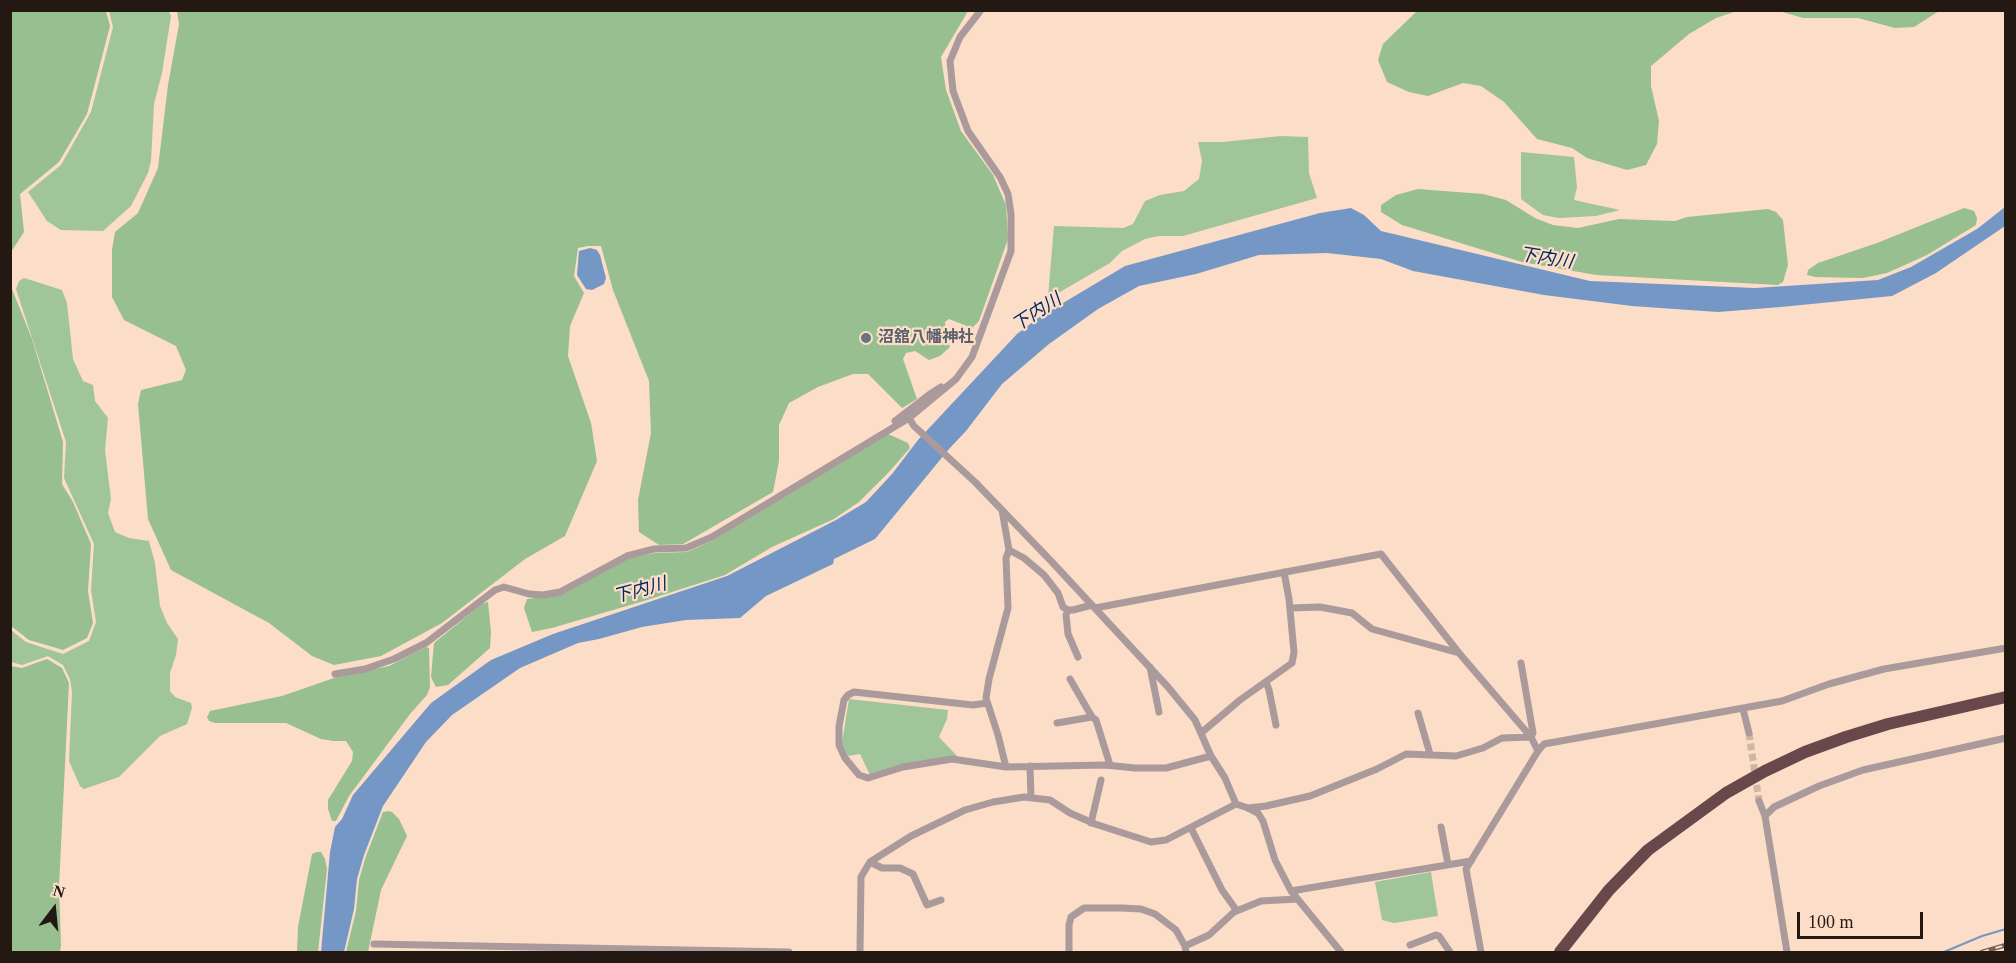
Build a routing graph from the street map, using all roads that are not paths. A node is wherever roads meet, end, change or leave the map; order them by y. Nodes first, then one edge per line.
1 (981, 10) edge
2 (956, 379) junction
3 (909, 418) junction
4 (895, 422) dead end
5 (1002, 510) junction
6 (1010, 550) junction
7 (1284, 572) junction
8 (1094, 606) junction
9 (1290, 608) junction
10 (1068, 610) junction
11 (2005, 650) edge
12 (1460, 653) junction
13 (1078, 657) dead end
14 (1521, 663) dead end
15 (1150, 667) junction
16 (335, 674) dead end
17 (1070, 679) dead end
18 (1266, 682) junction
19 (2006, 699) edge
20 (987, 703) junction
21 (1743, 708) junction
22 (1158, 712) dead end
23 (1418, 713) dead end
24 (1092, 717) junction
25 (1057, 723) dead end
26 (1276, 725) dead end
27 (1201, 733) junction
28 (1749, 733) tunnel mouth
29 (1531, 737) junction
30 (2006, 738) edge
31 (1538, 751) junction
32 (1430, 754) junction
33 (1211, 756) junction
34 (1110, 765) junction
35 (1006, 766) junction
36 (1030, 766) junction
37 (1101, 780) dead end
38 (1031, 798) junction
39 (1759, 801) tunnel mouth
40 (1236, 804) junction
41 (1248, 808) junction
42 (1765, 816) junction
43 (1091, 823) junction
44 (1441, 827) dead end
45 (1191, 828) junction
46 (1471, 861) junction
47 (870, 862) junction
48 (1448, 864) junction
49 (1291, 891) junction
50 (1297, 899) junction
51 (941, 900) dead end
52 (1237, 911) junction
53 (374, 944) dead end
54 (1410, 945) dead end
55 (1185, 950) edge
56 (789, 952) edge
57 (860, 952) edge
58 (1069, 952) edge
59 (1341, 952) edge
60 (1450, 952) edge
61 (1481, 952) edge
62 (1560, 952) edge
63 (1787, 952) edge

1 - 2 street
2 - 3 street
2 - 4 street
3 - 5 street
3 - 16 street
5 - 6 street
5 - 8 street
6 - 10 street
6 - 20 street
7 - 8 street
7 - 9 street
7 - 12 street
8 - 10 street
8 - 15 street
9 - 12 street
9 - 18 street
10 - 13 street
11 - 21 street
12 - 29 street
14 - 29 street
15 - 22 street
15 - 27 street
17 - 24 street
18 - 26 street
18 - 27 street
19 - 62 highway
20 - 35 street
20 - 35 street
21 - 28 street
21 - 31 street
23 - 32 street
24 - 25 street
24 - 34 street
27 - 33 street
29 - 31 street
29 - 32 street
30 - 42 street
31 - 46 street
32 - 41 street
33 - 34 street
33 - 40 street
34 - 36 street
35 - 36 street
36 - 38 street
37 - 43 street
38 - 43 street
38 - 47 street
39 - 42 street
40 - 41 street
40 - 45 street
41 - 49 street
42 - 63 street
43 - 45 street
44 - 48 street
45 - 52 street
46 - 48 street
46 - 61 street
47 - 51 street
47 - 57 street
48 - 49 street
49 - 50 street
50 - 52 street
50 - 59 street
52 - 55 street
53 - 56 street
54 - 60 street
55 - 58 street

